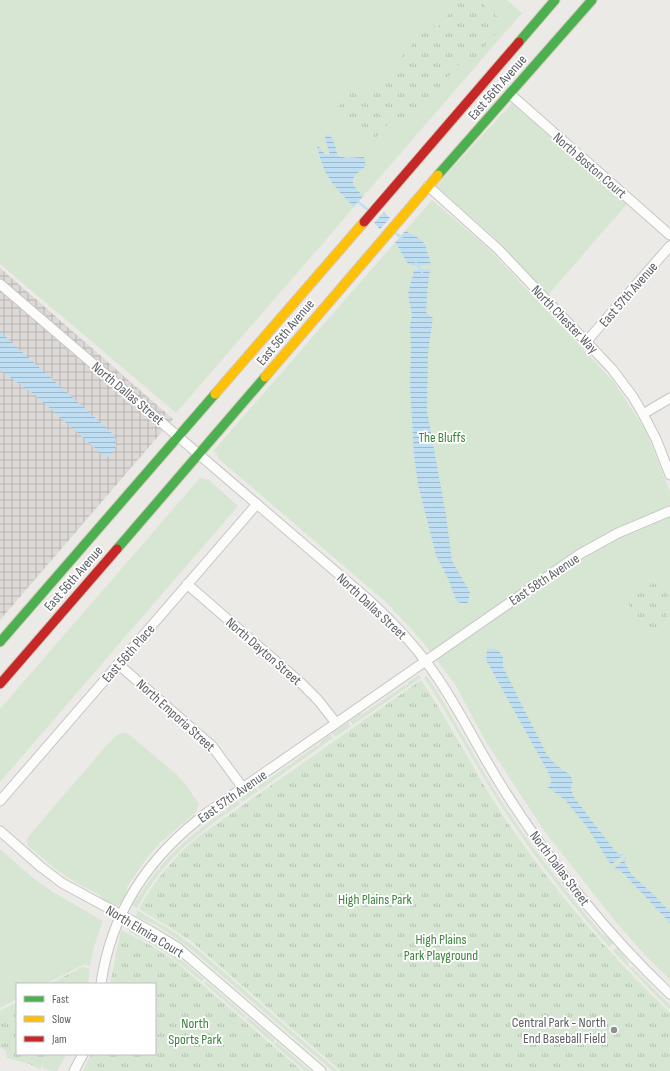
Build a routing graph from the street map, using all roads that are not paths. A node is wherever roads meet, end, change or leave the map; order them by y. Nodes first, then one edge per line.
1 (555, 0) edge
2 (592, 0) edge
3 (510, 94) junction
4 (428, 186) junction
5 (670, 235) edge
6 (670, 246) edge
7 (0, 284) edge
8 (586, 342) junction
9 (670, 398) edge
10 (643, 414) junction
11 (178, 436) junction
12 (198, 455) junction
13 (670, 475) edge
14 (257, 504) junction
15 (670, 511) edge
16 (187, 584) junction
17 (0, 642) edge
18 (426, 661) junction
19 (118, 664) junction
20 (0, 684) edge
21 (336, 723) junction
22 (243, 788) junction
23 (0, 801) edge
24 (0, 831) edge
25 (121, 915) junction
26 (101, 983) edge
27 (670, 994) edge
28 (82, 1055) edge
29 (74, 1071) edge
30 (321, 1071) edge

1 - 11 main road, East 56th Avenue
2 - 3 main road, East 56th Avenue
3 - 4 main road, East 56th Avenue
3 - 5 street, North Boston Court
4 - 8 street, North Chester Way
4 - 12 main road, East 56th Avenue
6 - 8 street, East 57th Avenue
7 - 11 street, North Dallas Street
8 - 10 street, North Chester Way
9 - 10 street
10 - 13 street, North Chester Way
11 - 12 street, North Dallas Street
11 - 17 main road, East 56th Avenue
12 - 14 street, North Dallas Street
12 - 20 main road, East 56th Avenue
14 - 16 street, East 56th Place
14 - 18 street, North Dallas Street
15 - 18 street, East 58th Avenue
16 - 19 street, East 56th Place
16 - 21 street, North Dayton Street
18 - 21 street, East 57th Avenue
18 - 27 street, North Dallas Street
19 - 22 street, North Emporia Street
19 - 23 street, East 56th Place
21 - 22 street, East 57th Avenue
22 - 25 street, East 57th Avenue
24 - 25 street, North Elmira Court
25 - 26 street, East 57th Avenue
25 - 30 street, North Elmira Court
28 - 29 street

